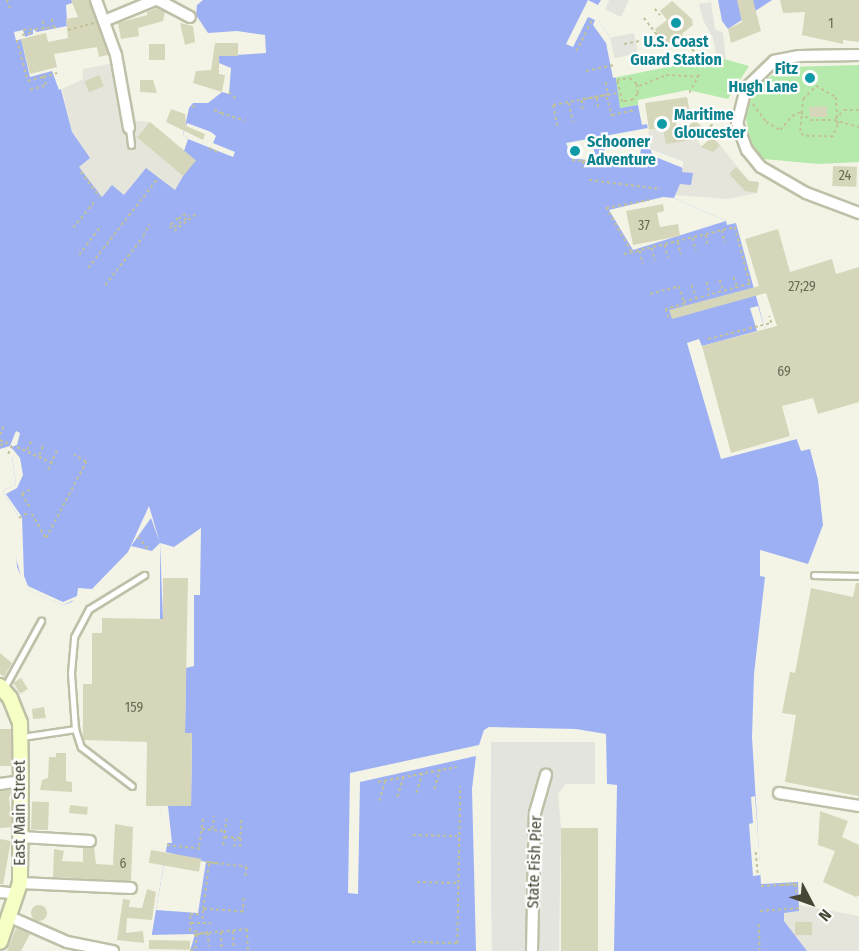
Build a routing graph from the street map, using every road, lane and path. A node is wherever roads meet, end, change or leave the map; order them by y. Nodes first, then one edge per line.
1 (7, 0) edge
2 (96, 0) edge
3 (157, 0) edge
4 (10, 8) dead end
5 (655, 9) dead end
6 (660, 15) dead end
7 (190, 17) dead end
8 (644, 18) dead end
9 (52, 19) dead end
10 (592, 19) dead end
11 (42, 21) dead end
12 (104, 21) junction
13 (23, 30) dead end
14 (45, 30) junction
15 (68, 30) dead end
16 (586, 30) dead end
17 (33, 32) dead end
18 (585, 33) junction
19 (22, 35) dead end
20 (681, 35) dead end
21 (17, 40) dead end
22 (624, 44) dead end
23 (576, 51) dead end
24 (694, 52) dead end
25 (859, 55) edge
26 (615, 66) dead end
27 (586, 70) dead end
28 (700, 72) dead end
29 (57, 74) dead end
30 (45, 76) junction
31 (699, 77) junction
32 (606, 82) dead end
33 (646, 84) junction
34 (638, 86) junction
35 (646, 88) dead end
36 (30, 90) dead end
37 (229, 92) dead end
38 (618, 93) junction
39 (689, 93) dead end
40 (608, 95) junction
41 (596, 97) junction
42 (236, 99) dead end
43 (583, 99) junction
44 (750, 101) dead end
45 (569, 102) junction
46 (192, 106) dead end
47 (196, 107) dead end
48 (599, 109) dead end
49 (213, 110) dead end
50 (639, 110) dead end
51 (728, 110) dead end
52 (859, 110) edge
53 (631, 111) junction
54 (635, 111) dead end
55 (583, 112) dead end
56 (801, 112) junction
57 (221, 113) dead end
58 (226, 114) junction
59 (838, 114) junction
60 (724, 115) junction
61 (717, 120) junction
62 (834, 120) junction
63 (245, 121) dead end
64 (573, 122) dead end
65 (838, 123) junction
66 (557, 126) dead end
67 (859, 127) edge
68 (129, 128) joint
69 (706, 131) dead end
70 (130, 145) dead end
71 (209, 148) dead end
72 (219, 153) dead end
73 (572, 160) dead end
74 (577, 160) junction
75 (590, 161) dead end
76 (583, 168) dead end
77 (81, 172) dead end
78 (158, 178) dead end
79 (589, 180) dead end
80 (652, 188) junction
81 (660, 189) dead end
82 (665, 189) dead end
83 (649, 200) dead end
84 (95, 201) dead end
85 (90, 207) junction
86 (187, 213) dead end
87 (859, 213) edge
88 (196, 214) dead end
89 (189, 216) dead end
90 (178, 219) dead end
91 (174, 222) junction
92 (149, 225) dead end
93 (101, 226) dead end
94 (174, 227) dead end
95 (73, 228) dead end
96 (722, 230) junction
97 (705, 234) junction
98 (143, 237) dead end
99 (692, 237) junction
100 (139, 241) junction
101 (677, 241) junction
102 (725, 243) dead end
103 (665, 244) junction
104 (652, 247) junction
105 (708, 248) dead end
106 (639, 250) junction
107 (696, 250) dead end
108 (631, 252) junction
109 (624, 254) dead end
110 (79, 255) dead end
111 (681, 255) dead end
112 (668, 258) dead end
113 (655, 261) dead end
114 (643, 264) dead end
115 (88, 268) dead end
116 (734, 277) dead end
117 (720, 280) dead end
118 (707, 282) dead end
119 (105, 285) dead end
120 (692, 285) dead end
121 (737, 287) junction
122 (723, 291) junction
123 (650, 294) dead end
124 (711, 294) junction
125 (696, 298) junction
126 (682, 302) junction
127 (769, 316) dead end
128 (669, 319) dead end
129 (708, 339) dead end
130 (3, 427) dead end
131 (0, 435) edge
132 (32, 439) dead end
133 (0, 440) edge
134 (44, 444) dead end
135 (12, 445) dead end
136 (0, 446) edge
137 (16, 447) dead end
138 (57, 450) dead end
139 (27, 451) junction
140 (8, 454) dead end
141 (74, 455) dead end
142 (39, 456) junction
143 (51, 462) junction
144 (48, 470) dead end
145 (30, 490) dead end
146 (30, 509) dead end
147 (28, 512) dead end
148 (32, 514) dead end
149 (19, 518) dead end
150 (138, 537) dead end
151 (149, 550) dead end
152 (144, 575) dead end
153 (814, 575) dead end
154 (859, 576) edge
155 (41, 621) dead end
156 (2, 688) edge
157 (75, 729) junction
158 (20, 737) junction
159 (457, 767) dead end
160 (440, 768) junction
161 (422, 772) junction
162 (546, 775) dead end
163 (404, 776) junction
164 (385, 780) junction
165 (21, 781) junction
166 (378, 782) dead end
167 (0, 784) edge
168 (132, 786) dead end
169 (460, 786) dead end
170 (434, 789) dead end
171 (416, 793) dead end
172 (779, 793) dead end
173 (397, 797) dead end
174 (379, 801) dead end
175 (859, 806) edge
176 (203, 816) dead end
177 (214, 816) dead end
178 (225, 819) dead end
179 (242, 819) dead end
180 (201, 828) junction
181 (212, 830) junction
182 (224, 831) junction
183 (413, 835) dead end
184 (458, 836) junction
185 (21, 837) junction
186 (224, 837) junction
187 (235, 838) junction
188 (241, 838) junction
189 (90, 841) dead end
190 (167, 845) dead end
191 (223, 845) dead end
192 (234, 847) dead end
193 (240, 847) dead end
194 (756, 852) dead end
195 (206, 862) dead end
196 (219, 864) junction
197 (758, 876) dead end
198 (245, 878) dead end
199 (417, 882) dead end
200 (458, 883) junction
201 (798, 884) dead end
202 (781, 885) junction
203 (761, 886) dead end
204 (19, 888) junction
205 (131, 888) dead end
206 (0, 891) edge
207 (244, 897) dead end
208 (797, 902) dead end
209 (799, 908) dead end
210 (202, 909) junction
211 (760, 911) dead end
212 (201, 914) dead end
213 (10, 916) junction
214 (202, 919) dead end
215 (190, 923) junction
216 (211, 923) dead end
217 (759, 924) dead end
218 (233, 930) junction
219 (221, 931) junction
220 (208, 932) junction
221 (196, 934) junction
222 (0, 942) edge
223 (412, 942) dead end
224 (209, 947) dead end
225 (234, 948) dead end
226 (222, 949) dead end
227 (760, 950) edge
228 (112, 951) edge
229 (190, 951) edge
230 (248, 951) edge
231 (532, 951) edge

1 - 4 path
2 - 12 street
3 - 7 street
3 - 12 street
5 - 6 path
8 - 22 path
9 - 14 path
10 - 18 path
11 - 14 path
12 - 15 path
12 - 68 street
13 - 14 path
16 - 18 path
17 - 19 path
18 - 23 path
20 - 24 path
21 - 30 path
25 - 87 street
26 - 27 path
28 - 31 path
29 - 30 path
30 - 36 path
31 - 33 path
31 - 39 path
32 - 40 path
33 - 34 path
33 - 35 path
34 - 38 path
34 - 38 path
37 - 42 path
38 - 43 path, bridge
40 - 41 path
40 - 53 path
41 - 43 path
41 - 48 path
43 - 45 path
43 - 55 path
44 - 56 path
45 - 64 path
45 - 66 path
46 - 47 path
49 - 58 path
50 - 53 path
51 - 60 path
52 - 59 path
53 - 54 path
56 - 59 path
56 - 62 path
56 - 65 path
57 - 58 path
58 - 63 path
59 - 62 path
59 - 65 path
60 - 61 path
60 - 61 path
61 - 69 path
62 - 65 path
65 - 67 path
68 - 70 lane
71 - 72 path
73 - 74 path
74 - 75 path
74 - 76 path
77 - 85 path
78 - 115 path
79 - 80 path
80 - 81 path
80 - 82 path
83 - 108 path
84 - 85 path
85 - 95 path
86 - 91 path
88 - 91 path
89 - 94 path
90 - 91 path
92 - 100 path
93 - 110 path
96 - 97 path
96 - 102 path
96 - 121 path
97 - 99 path
97 - 105 path
98 - 100 path
99 - 101 path
99 - 107 path
100 - 119 path
101 - 103 path
101 - 111 path
103 - 104 path
103 - 112 path
104 - 106 path
104 - 113 path
106 - 108 path
106 - 114 path
108 - 109 path
116 - 121 path
117 - 122 path
118 - 124 path
120 - 125 path
121 - 122 path
122 - 124 path
123 - 126 path
124 - 125 path
125 - 126 path
126 - 128 path
127 - 129 path
130 - 131 path
132 - 139 path
133 - 136 path
134 - 142 path
135 - 140 path
137 - 139 path
138 - 143 path
139 - 142 path
141 - 148 path
142 - 143 path
143 - 144 path
145 - 146 path
147 - 149 path
150 - 151 path
152 - 157 lane
153 - 154 lane
155 - 156 lane
156 - 158 main road, East Main Street
157 - 158 lane
157 - 168 lane
158 - 165 main road, East Main Street
159 - 160 path
160 - 161 path
160 - 170 path
161 - 163 path
161 - 171 path
162 - 231 street, State Fish Pier
163 - 164 path
163 - 173 path
164 - 166 path
164 - 174 path
165 - 167 street
165 - 185 main road, East Main Street
169 - 184 path
172 - 175 street
176 - 180 path
177 - 181 path
178 - 182 path
179 - 188 path
180 - 181 path
180 - 190 path
181 - 182 path
182 - 186 path
183 - 184 path
184 - 200 path
185 - 189 street
185 - 204 main road, East Main Street
186 - 187 path
186 - 191 path
187 - 188 path
187 - 192 path
188 - 193 path
194 - 197 path
195 - 196 path, bridge
196 - 198 path
196 - 210 path
199 - 200 path
200 - 223 path
201 - 202 path, bridge
202 - 203 path
202 - 208 path
204 - 205 street
204 - 206 street
204 - 213 main road, East Main Street
207 - 210 path
209 - 211 path
210 - 214 path
212 - 215 path
213 - 222 main road, East Main Street
213 - 228 street
215 - 216 path
215 - 221 path
217 - 227 path
218 - 219 path
218 - 225 path
218 - 230 path
219 - 220 path
219 - 226 path
220 - 221 path, bridge
220 - 224 path
221 - 229 path

